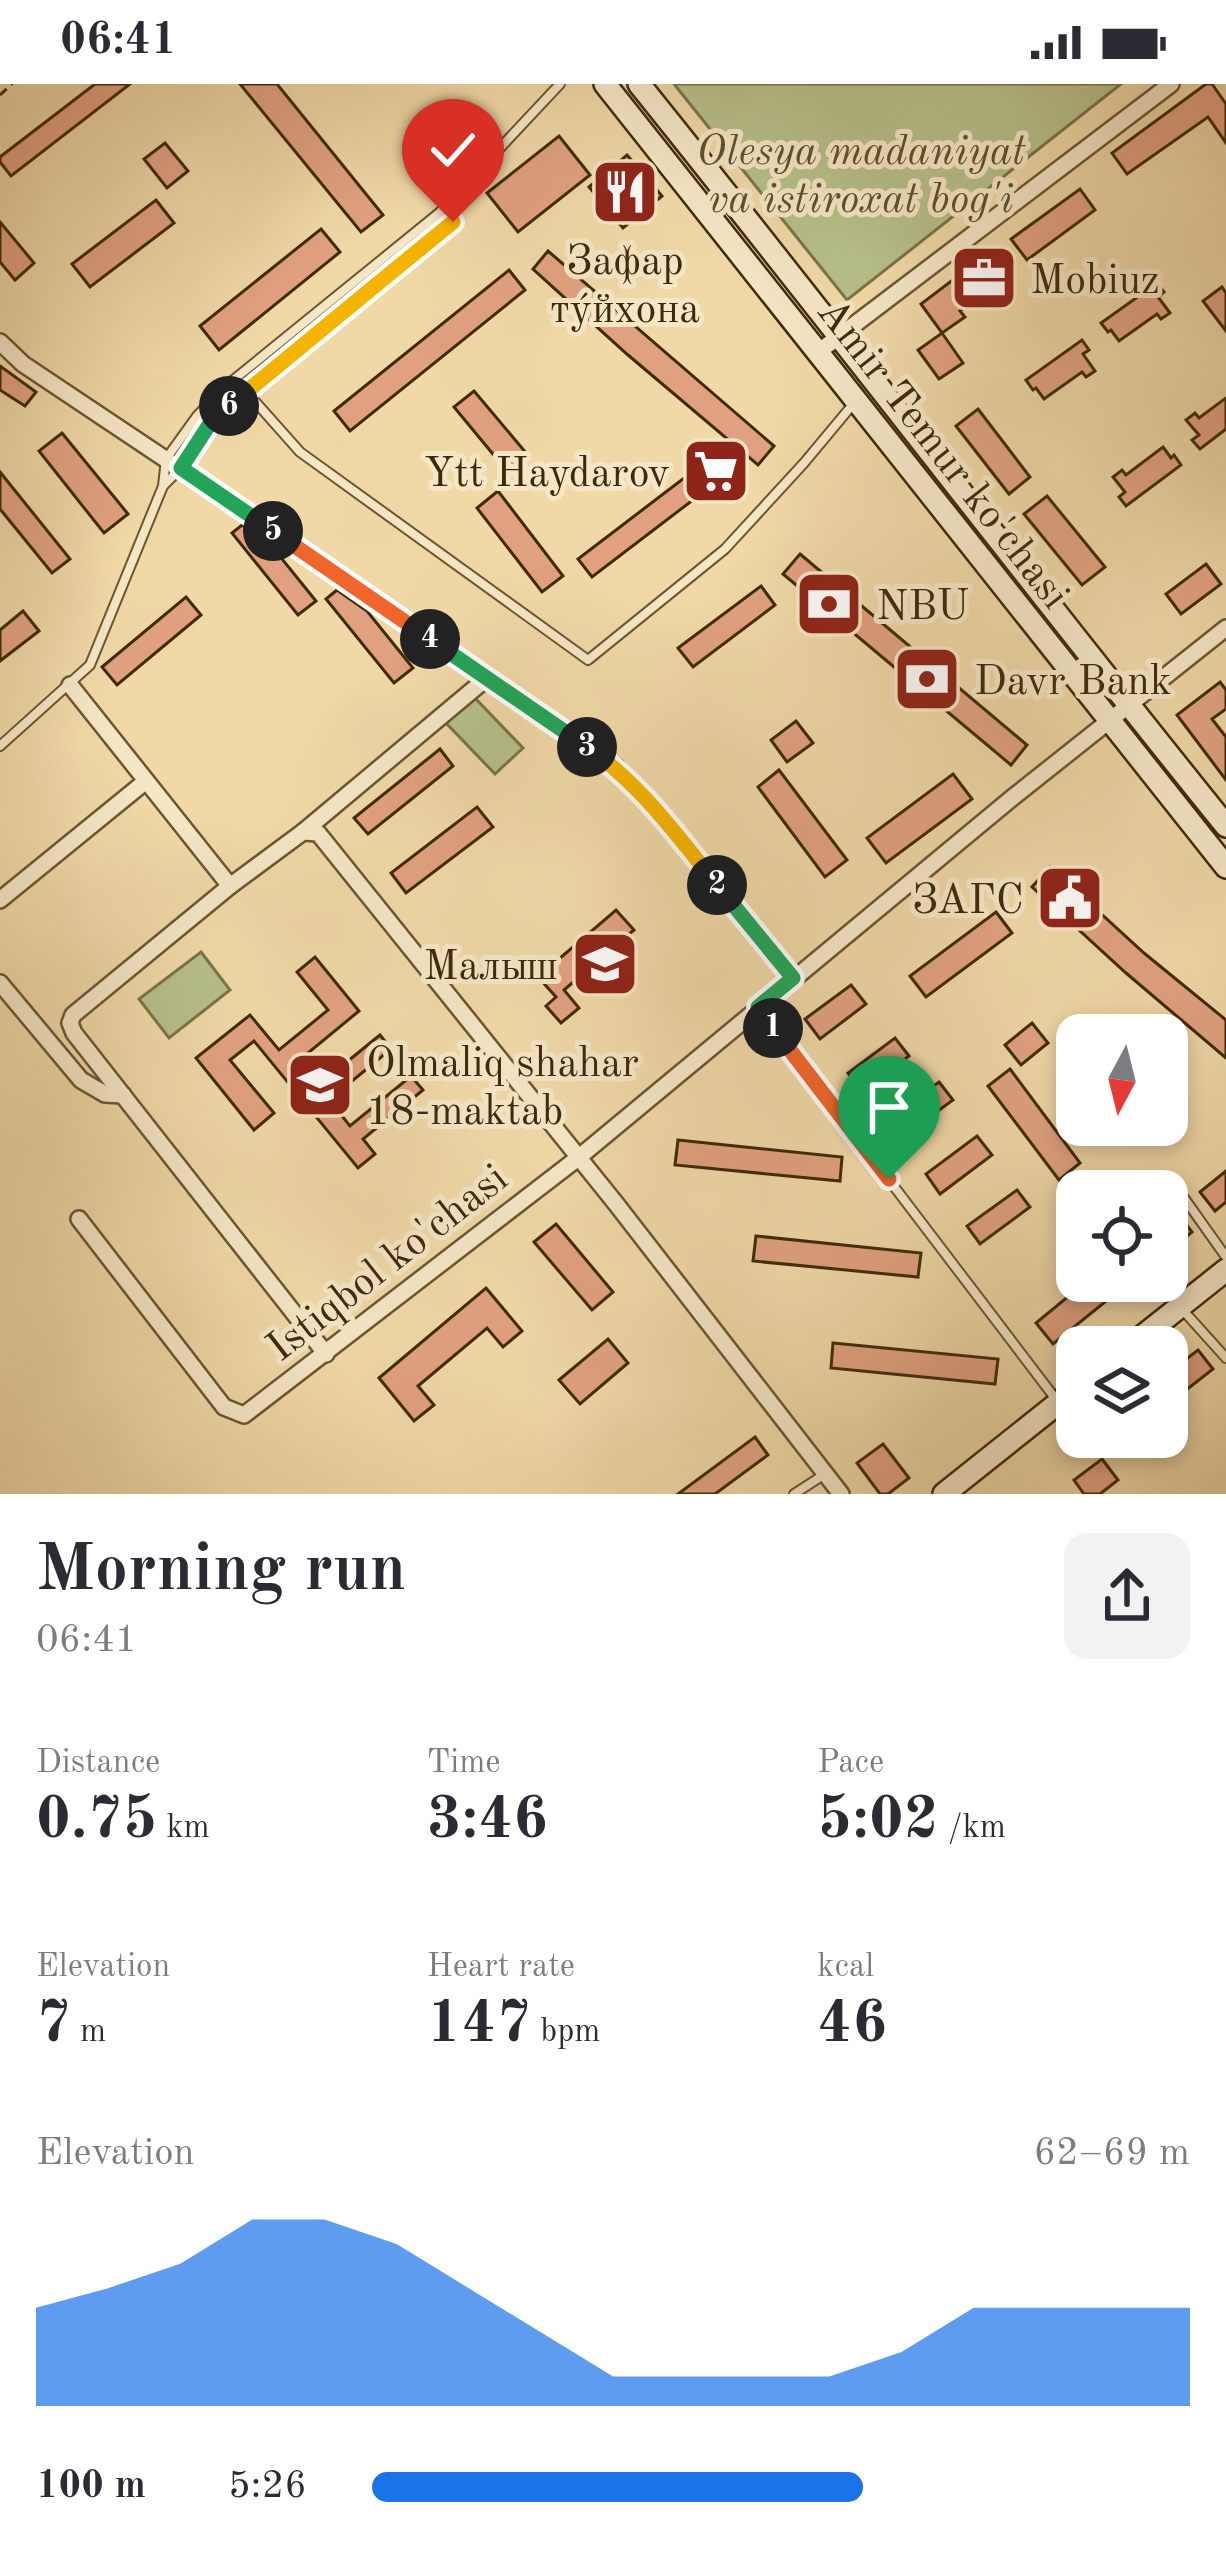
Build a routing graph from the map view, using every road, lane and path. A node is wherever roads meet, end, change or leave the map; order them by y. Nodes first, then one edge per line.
1 (12, 84) edge
2 (560, 84) edge
3 (605, 84) edge
4 (639, 84) edge
5 (1171, 84) edge
6 (0, 95) edge
7 (453, 222) dead end
8 (841, 335) junction
9 (0, 341) edge
10 (817, 353) junction
11 (235, 379) junction
12 (246, 392) junction
13 (855, 401) junction
14 (174, 464) junction
15 (163, 486) junction
16 (1226, 628) edge
17 (488, 678) junction
18 (70, 685) junction
19 (1128, 704) junction
20 (1108, 720) junction
21 (0, 746) edge
22 (146, 781) junction
23 (1226, 826) edge
24 (302, 832) junction
25 (1226, 867) edge
26 (230, 886) junction
27 (0, 900) edge
28 (793, 978) junction
29 (0, 983) edge
30 (758, 1007) junction
31 (123, 1095) junction
32 (578, 1158) junction
33 (1188, 1203) edge
34 (79, 1220) dead end
35 (1226, 1257) edge
36 (1226, 1270) edge
37 (1180, 1307) junction
38 (1156, 1326) edge
39 (326, 1354) junction
40 (1226, 1358) edge
41 (1056, 1399) edge
42 (1056, 1404) edge
43 (825, 1474) junction
44 (794, 1494) edge
45 (841, 1494) edge
46 (944, 1494) edge

1 - 6 path
2 - 11 lane
3 - 10 main road, Amir Temur ko'chasi
4 - 8 main road, Amir Temur ko'chasi
5 - 8 street
7 - 12 lane
8 - 10 street
8 - 19 main road, Amir Temur ko'chasi
9 - 14 street
10 - 13 main road, Amir Temur ko'chasi
11 - 12 lane
11 - 14 lane
12 - 13 lane
12 - 14 lane
13 - 20 main road, Amir Temur ko'chasi
14 - 15 lane
14 - 15 lane
14 - 17 street
15 - 18 lane
16 - 19 street, Istiqbol ko'chasi
17 - 24 street
17 - 28 street
18 - 21 lane
18 - 22 street
19 - 20 street, Istiqbol ko'chasi
19 - 23 main road, Amir Temur ko'chasi
20 - 25 main road, Amir Temur ko'chasi
20 - 28 street, Istiqbol ko'chasi
22 - 26 street
22 - 27 street
24 - 26 street
24 - 32 street
26 - 31 street
28 - 30 street, Istiqbol ko'chasi
29 - 31 street
30 - 32 street, Istiqbol ko'chasi
30 - 41 lane
31 - 39 street
32 - 39 street, Istiqbol ko'chasi
32 - 43 street
33 - 35 lane
34 - 39 street, Istiqbol ko'chasi
36 - 37 main road
37 - 38 main road
37 - 40 lane
42 - 46 main road
43 - 44 lane
43 - 45 street

